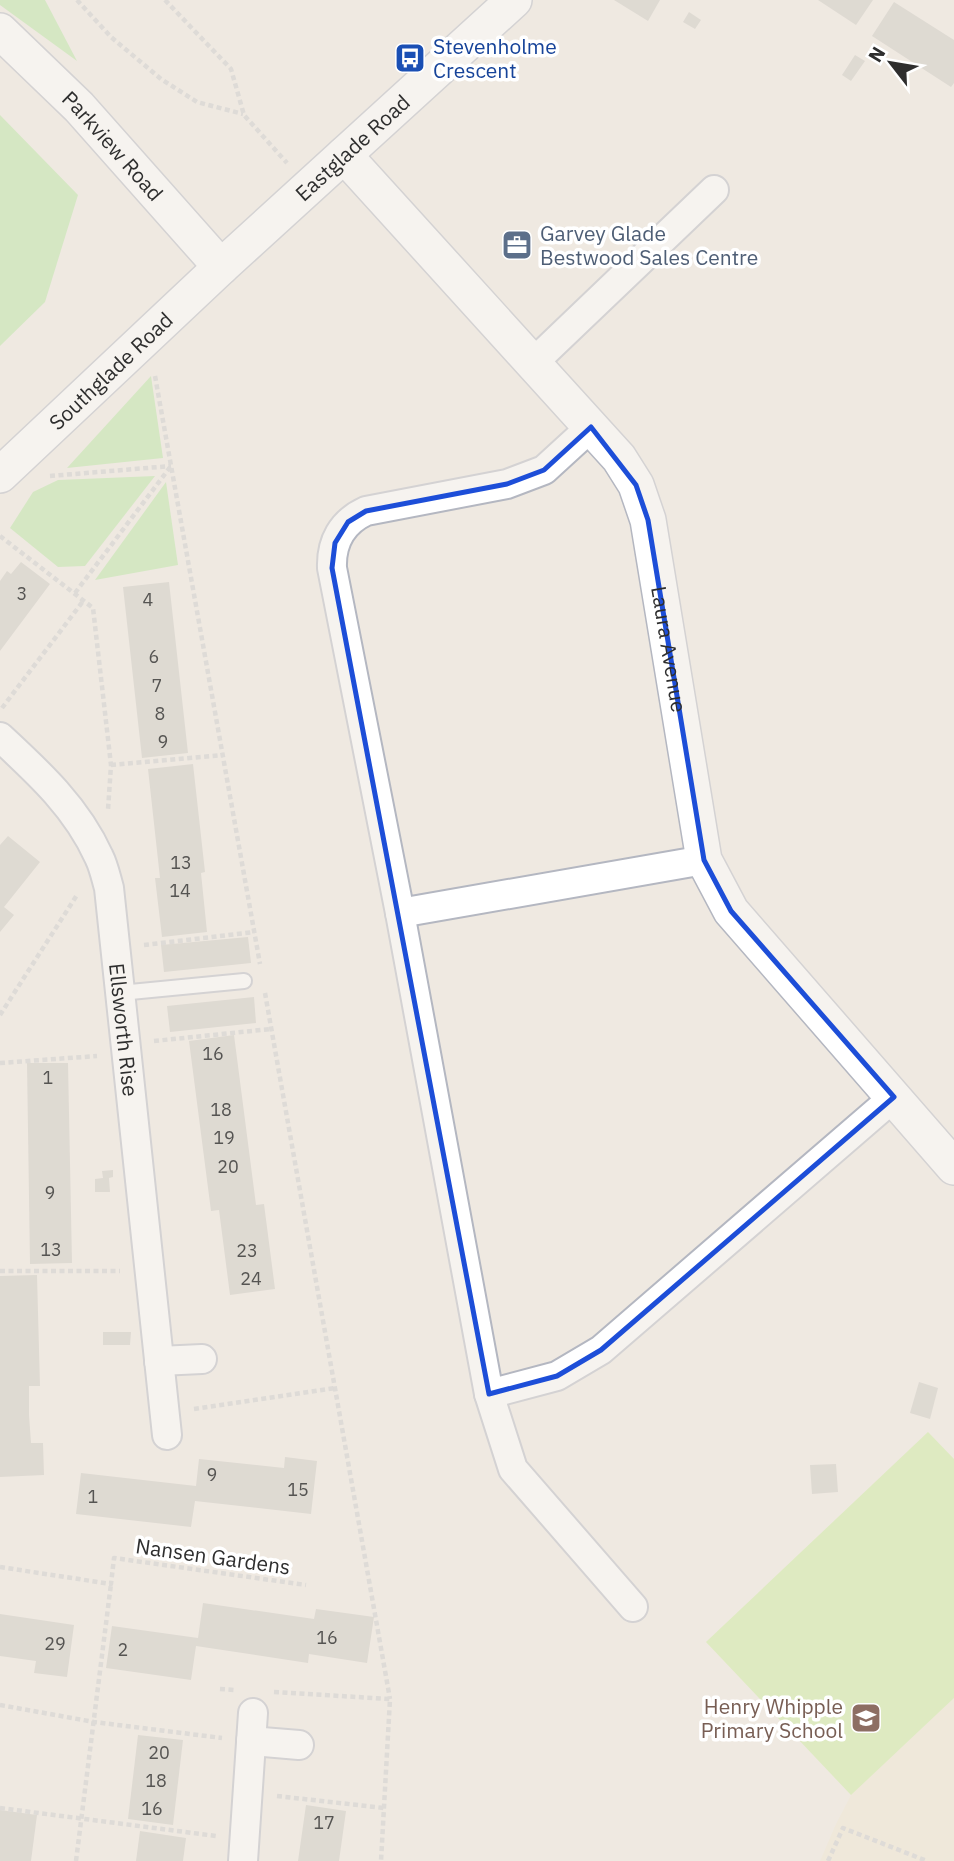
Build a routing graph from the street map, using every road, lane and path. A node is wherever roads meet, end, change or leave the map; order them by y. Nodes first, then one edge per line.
1 (77, 0) edge
2 (165, 0) edge
3 (514, 0) edge
4 (0, 31) edge
5 (244, 115) junction
6 (344, 155) junction
7 (309, 187) junction
8 (715, 190) dead end
9 (221, 267) junction
10 (153, 363) dead end
11 (533, 363) junction
12 (591, 427) junction
13 (172, 466) junction
14 (0, 475) edge
15 (48, 476) dead end
16 (0, 536) edge
17 (75, 593) junction
18 (84, 600) junction
19 (0, 711) edge
20 (0, 737) edge
21 (223, 755) junction
22 (111, 765) junction
23 (100, 859) junction
24 (704, 860) junction
25 (400, 913) junction
26 (254, 932) junction
27 (116, 948) junction
28 (262, 974) dead end
29 (244, 981) dead end
30 (264, 987) dead end
31 (120, 993) junction
32 (0, 1015) edge
33 (271, 1028) junction
34 (125, 1044) junction
35 (93, 1056) dead end
36 (0, 1063) edge
37 (894, 1097) junction
38 (954, 1167) edge
39 (0, 1271) edge
40 (115, 1271) dead end
41 (202, 1359) dead end
42 (159, 1361) junction
43 (335, 1388) junction
44 (489, 1394) junction
45 (165, 1424) joint
46 (0, 1567) edge
47 (111, 1584) junction
48 (306, 1585) dead end
49 (633, 1607) dead end
50 (220, 1689) dead end
51 (255, 1698) junction
52 (390, 1699) junction
53 (0, 1704) edge
54 (94, 1722) junction
55 (209, 1736) dead end
56 (251, 1741) junction
57 (299, 1745) dead end
58 (248, 1793) junction
59 (0, 1808) edge
60 (384, 1808) junction
61 (81, 1818) junction
62 (244, 1850) edge
63 (76, 1861) edge
64 (381, 1861) edge
65 (828, 1861) edge
66 (927, 1861) edge

1 - 5 path
2 - 5 path
3 - 6 street, Eastglade Road
4 - 9 street, Parkview Road
5 - 7 path
6 - 7 street, Eastglade Road
6 - 11 street, Laura Avenue
7 - 9 street, Eastglade Road
8 - 11 street
9 - 14 street, Southglade Road
10 - 13 path
11 - 12 street, Laura Avenue
12 - 24 street, Laura Avenue
12 - 25 street
13 - 15 path
13 - 17 path
13 - 21 path
16 - 17 path
17 - 18 path
18 - 19 path
18 - 22 path
20 - 23 street, Ellsworth Rise
21 - 22 path
21 - 26 path
22 - 23 path
23 - 27 street, Ellsworth Rise
23 - 32 path
24 - 25 street
24 - 37 street, Laura Avenue
25 - 44 street
26 - 27 path
26 - 28 path
27 - 31 street, Ellsworth Rise
29 - 31 lane
30 - 33 path
31 - 34 street, Ellsworth Rise
33 - 34 path
33 - 43 path
34 - 42 street, Ellsworth Rise
35 - 36 path
37 - 38 street, Laura Avenue
37 - 44 street
39 - 40 path
41 - 42 street
42 - 45 street, Ellsworth Rise
43 - 45 path
43 - 52 path
44 - 49 street
46 - 47 path
47 - 48 path, Nansen Gardens
47 - 54 path
50 - 51 path
51 - 52 path
51 - 56 street
52 - 60 path
53 - 54 path
54 - 55 path
54 - 61 path
56 - 57 street
56 - 58 street
58 - 60 path
58 - 62 street
59 - 61 path
60 - 64 path
61 - 62 path
61 - 63 path
65 - 66 path

